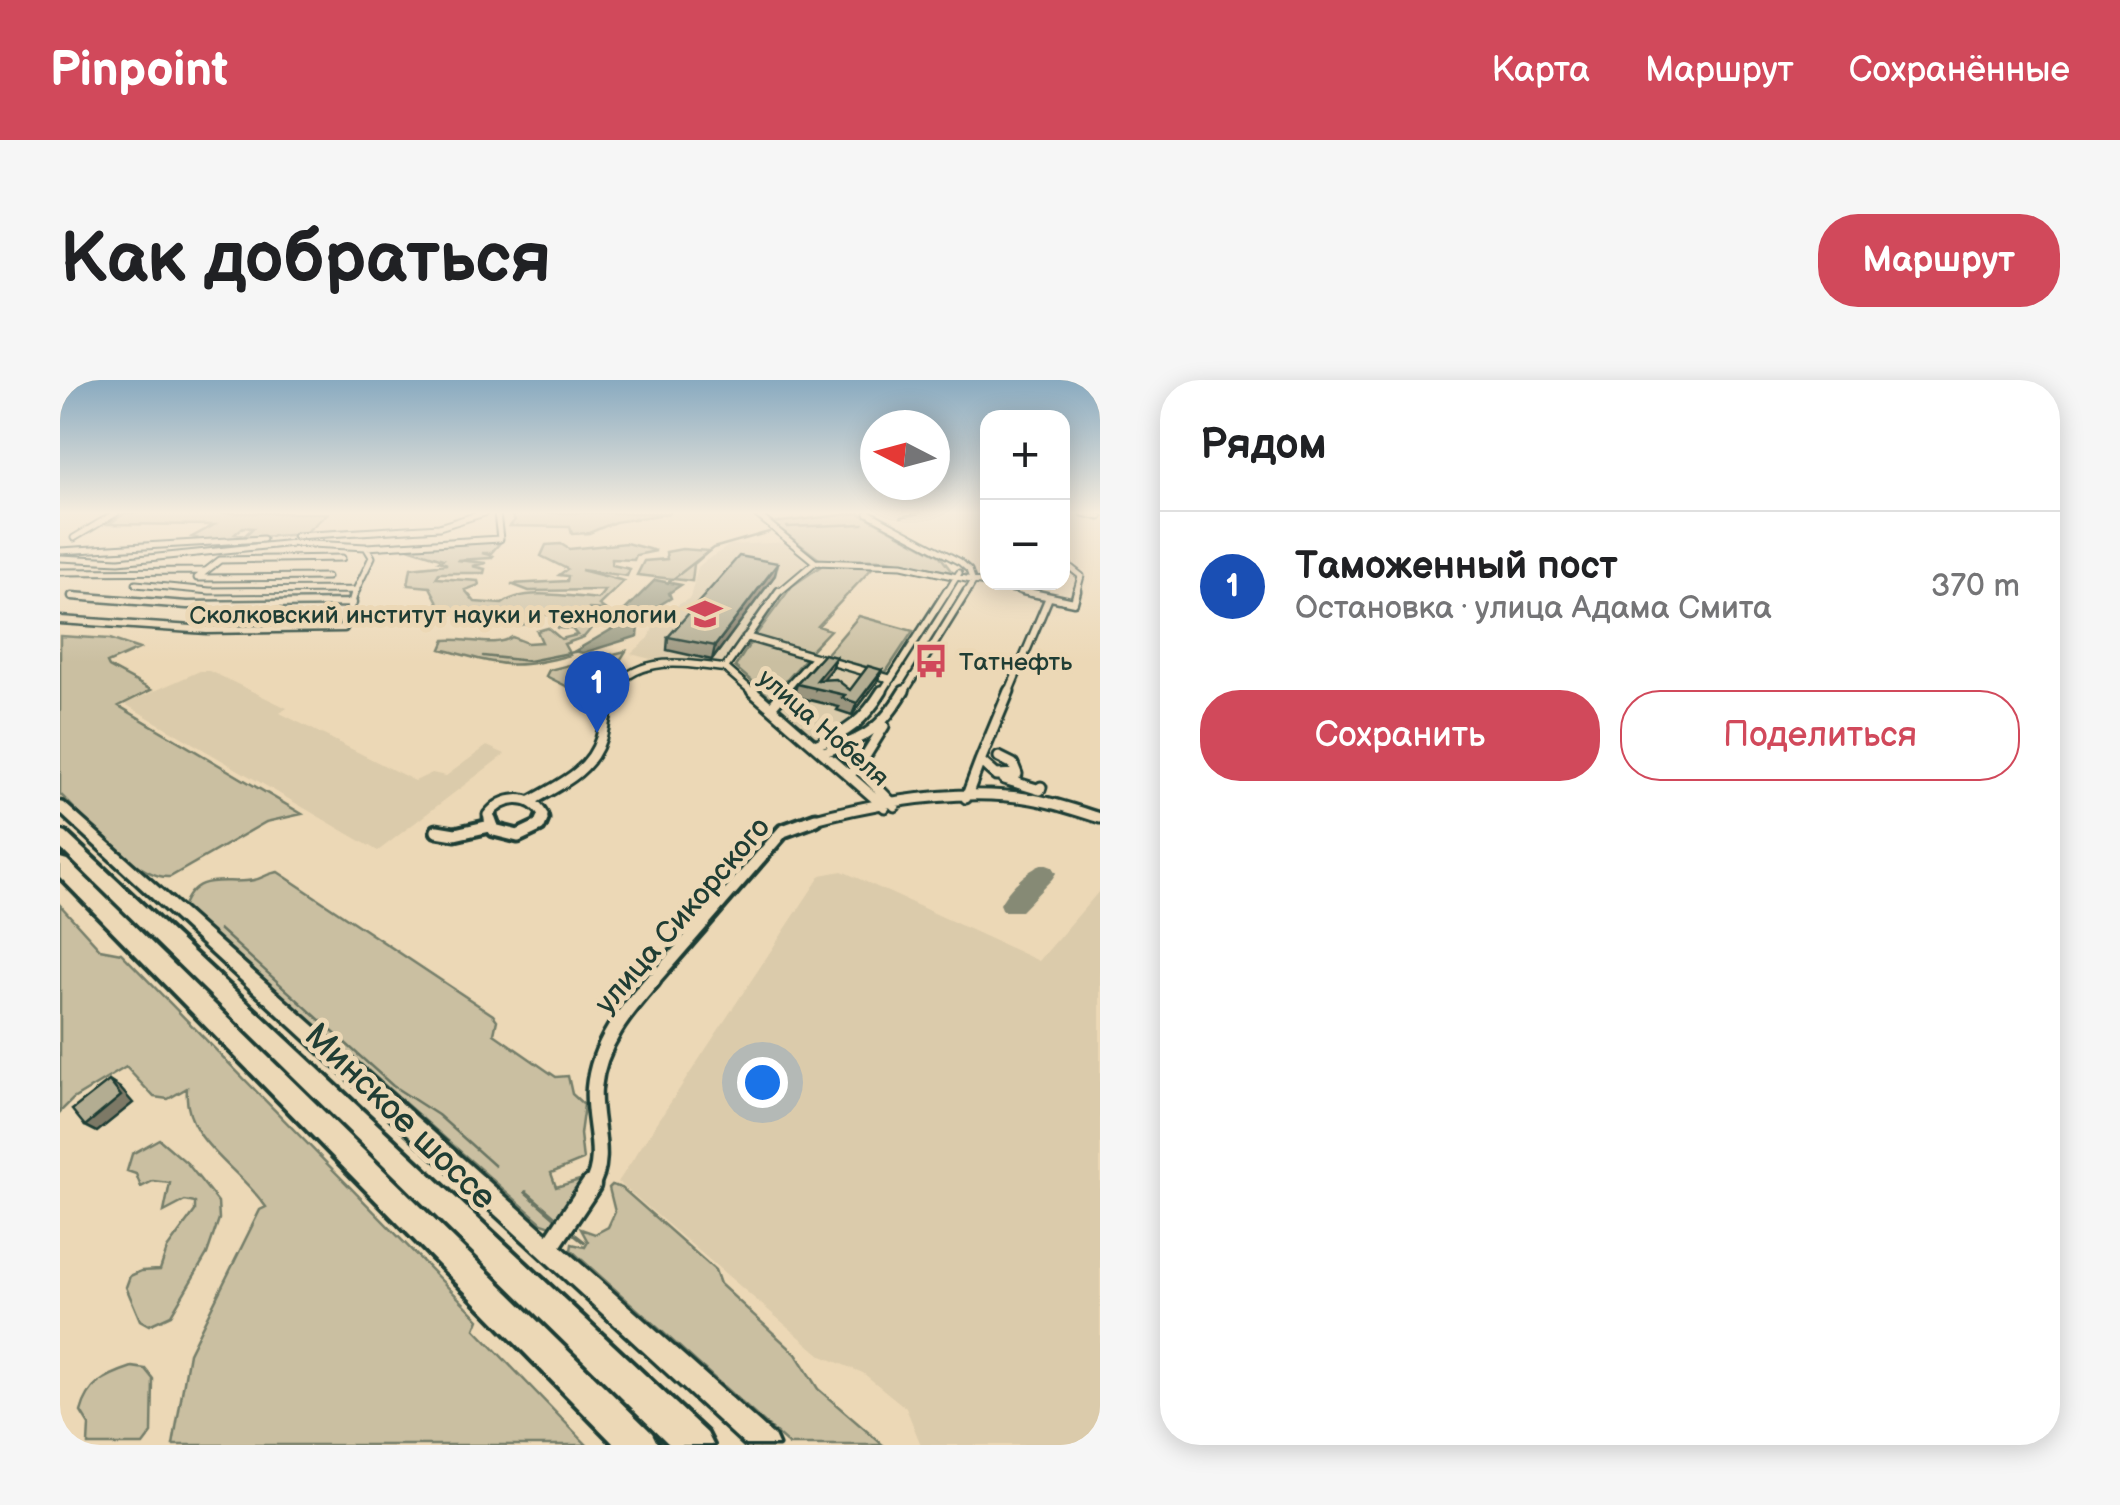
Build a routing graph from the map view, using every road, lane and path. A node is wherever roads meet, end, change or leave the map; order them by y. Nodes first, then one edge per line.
1 (216, 563) edge
2 (338, 563) edge
3 (369, 563) edge
4 (814, 563) edge
5 (842, 563) edge
6 (952, 563) edge
7 (961, 563) edge
8 (1070, 567) edge
9 (205, 571) junction
10 (60, 572) edge
11 (958, 577) junction
12 (973, 580) junction
13 (136, 584) dead end
14 (357, 590) junction
15 (72, 596) dead end
16 (1049, 596) junction
17 (353, 603) junction
18 (60, 620) edge
19 (344, 628) junction
20 (922, 634) junction
21 (746, 637) junction
22 (939, 638) junction
23 (339, 642) dead end
24 (815, 657) junction
25 (725, 668) junction
26 (892, 679) junction
27 (771, 706) junction
28 (885, 722) junction
29 (850, 743) junction
30 (820, 749) junction
31 (868, 752) junction
32 (999, 757) dead end
33 (980, 761) junction
34 (1016, 767) junction
35 (854, 771) junction
36 (998, 776) junction
37 (972, 781) junction
38 (966, 798) junction
39 (531, 801) junction
40 (60, 806) edge
41 (890, 807) junction
42 (1100, 818) edge
43 (490, 826) junction
44 (437, 831) dead end
45 (60, 837) edge
46 (60, 865) edge
47 (549, 1248) junction
48 (640, 1445) edge
49 (694, 1445) edge
50 (765, 1445) edge

1 - 9 street
2 - 9 street
3 - 14 street
4 - 21 street, улица Нобеля
5 - 11 street
6 - 11 street
7 - 12 street
8 - 16 street
9 - 10 street
11 - 12 street
11 - 20 street
12 - 16 street
12 - 22 street
13 - 14 street
14 - 17 street
15 - 17 street
16 - 33 street
17 - 19 street
18 - 19 street
19 - 23 street
20 - 22 street
20 - 26 street
21 - 24 street
21 - 25 street, улица Нобеля
22 - 28 street
24 - 26 street
24 - 27 street
25 - 27 street, улица Нобеля
25 - 39 street
26 - 30 street
27 - 30 street, улица Нобеля
28 - 29 street
28 - 31 street
29 - 30 street
29 - 31 street
30 - 35 street, улица Нобеля
31 - 35 street
32 - 34 street
33 - 36 street
33 - 37 street
34 - 36 street
34 - 36 street
35 - 41 street, улица Нобеля
36 - 37 street
37 - 38 street
38 - 41 street, улица Сикорского
38 - 42 street, улица Сикорского
39 - 43 street
39 - 43 street
40 - 47 main road
41 - 47 street, улица Сикорского
43 - 44 street
45 - 49 highway, Минское шоссе
46 - 48 highway, Минское шоссе
47 - 50 main road

